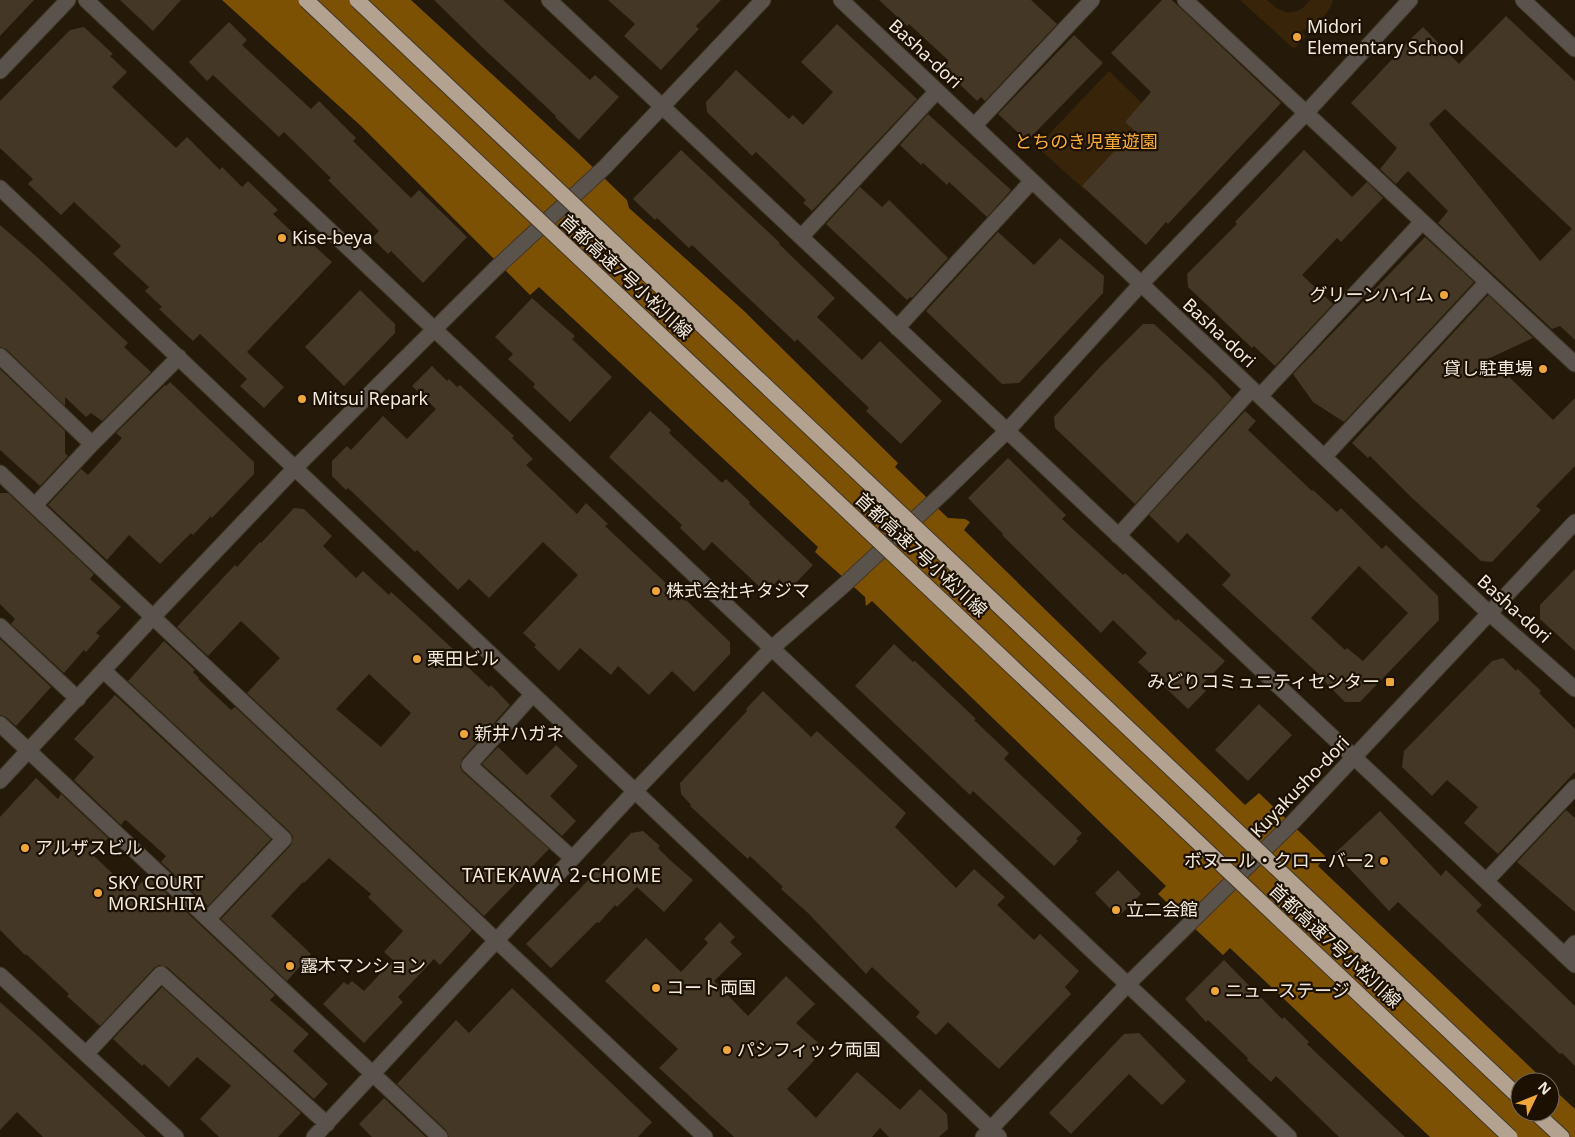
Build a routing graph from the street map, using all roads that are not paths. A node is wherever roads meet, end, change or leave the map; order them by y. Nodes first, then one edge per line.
1 (68, 0) edge
2 (86, 0) edge
3 (306, 0) edge
4 (357, 0) edge
5 (549, 0) edge
6 (763, 0) edge
7 (841, 0) edge
8 (1092, 0) edge
9 (1185, 0) edge
10 (1410, 0) edge
11 (1523, 0) edge
12 (1575, 49) edge
13 (0, 71) edge
14 (937, 91) junction
15 (663, 107) junction
16 (1306, 113) junction
17 (974, 126) junction
18 (1032, 181) junction
19 (0, 188) edge
20 (1422, 222) junction
21 (801, 237) junction
22 (1487, 282) junction
23 (1141, 284) junction
24 (897, 328) junction
25 (434, 330) junction
26 (0, 356) edge
27 (179, 357) junction
28 (1575, 364) edge
29 (1256, 393) junction
30 (1007, 431) junction
31 (92, 444) junction
32 (1324, 457) junction
33 (296, 468) junction
34 (0, 473) edge
35 (34, 505) junction
36 (1575, 522) edge
37 (1118, 536) junction
38 (1489, 613) junction
39 (153, 617) junction
40 (0, 626) edge
41 (772, 648) junction
42 (104, 671) junction
43 (1575, 689) edge
44 (533, 694) junction
45 (78, 699) junction
46 (0, 724) edge
47 (29, 751) junction
48 (1354, 757) junction
49 (0, 781) edge
50 (1575, 787) edge
51 (634, 791) junction
52 (572, 858) junction
53 (1486, 881) junction
54 (208, 919) junction
55 (496, 940) junction
56 (1575, 943) edge
57 (1570, 960) edge
58 (0, 975) edge
59 (1128, 984) junction
60 (86, 1054) junction
61 (373, 1074) junction
62 (1510, 1089) edge
63 (1546, 1122) edge
64 (327, 1124) junction
65 (991, 1134) edge
66 (699, 1135) edge
67 (176, 1137) edge
68 (314, 1137) edge
69 (440, 1137) edge
70 (1289, 1137) edge
71 (1510, 1137) edge
72 (1562, 1137) edge

1 - 13 street
2 - 25 street
3 - 71 highway, 首都高速7号小松川線, bridge
4 - 62 highway, 首都高速7号小松川線, bridge
5 - 15 street
6 - 15 street
7 - 14 street, Basha-dori
8 - 17 street
9 - 16 street
10 - 16 street
11 - 12 street
14 - 17 street, Basha-dori
14 - 21 street
15 - 21 street
15 - 25 street, bridge
16 - 20 street
16 - 23 street
17 - 18 street, Basha-dori
18 - 23 street, Basha-dori
18 - 24 street
19 - 27 street
20 - 22 street
20 - 29 street
21 - 24 street
22 - 28 street
22 - 32 street
23 - 29 street, Basha-dori
23 - 30 street
24 - 30 street
25 - 33 street
25 - 41 street
26 - 31 street
27 - 31 street
27 - 33 street
29 - 32 street, Basha-dori
29 - 37 street
30 - 37 street
30 - 41 street, bridge
31 - 35 street
32 - 38 street, Basha-dori
33 - 39 street
33 - 44 street
34 - 35 street
35 - 39 street
36 - 38 street, Kuyakusho-dori
37 - 48 street
38 - 43 street, Basha-dori
38 - 48 street, Kuyakusho-dori
39 - 42 street
39 - 55 street
40 - 45 street
41 - 51 street
41 - 59 street
42 - 45 street
42 - 54 street
44 - 51 street
44 - 52 street
45 - 47 street
46 - 47 street
47 - 49 street
47 - 54 street
48 - 53 street
48 - 59 street, Kuyakusho-dori, bridge
50 - 53 street
51 - 52 street
51 - 65 street
52 - 55 street
53 - 57 street
54 - 61 street
55 - 61 street
55 - 66 street
56 - 57 street
58 - 60 street
59 - 65 street, Kuyakusho-dori
59 - 70 street
60 - 64 street
60 - 67 street
61 - 64 street
61 - 69 street
63 - 72 highway
64 - 68 street

